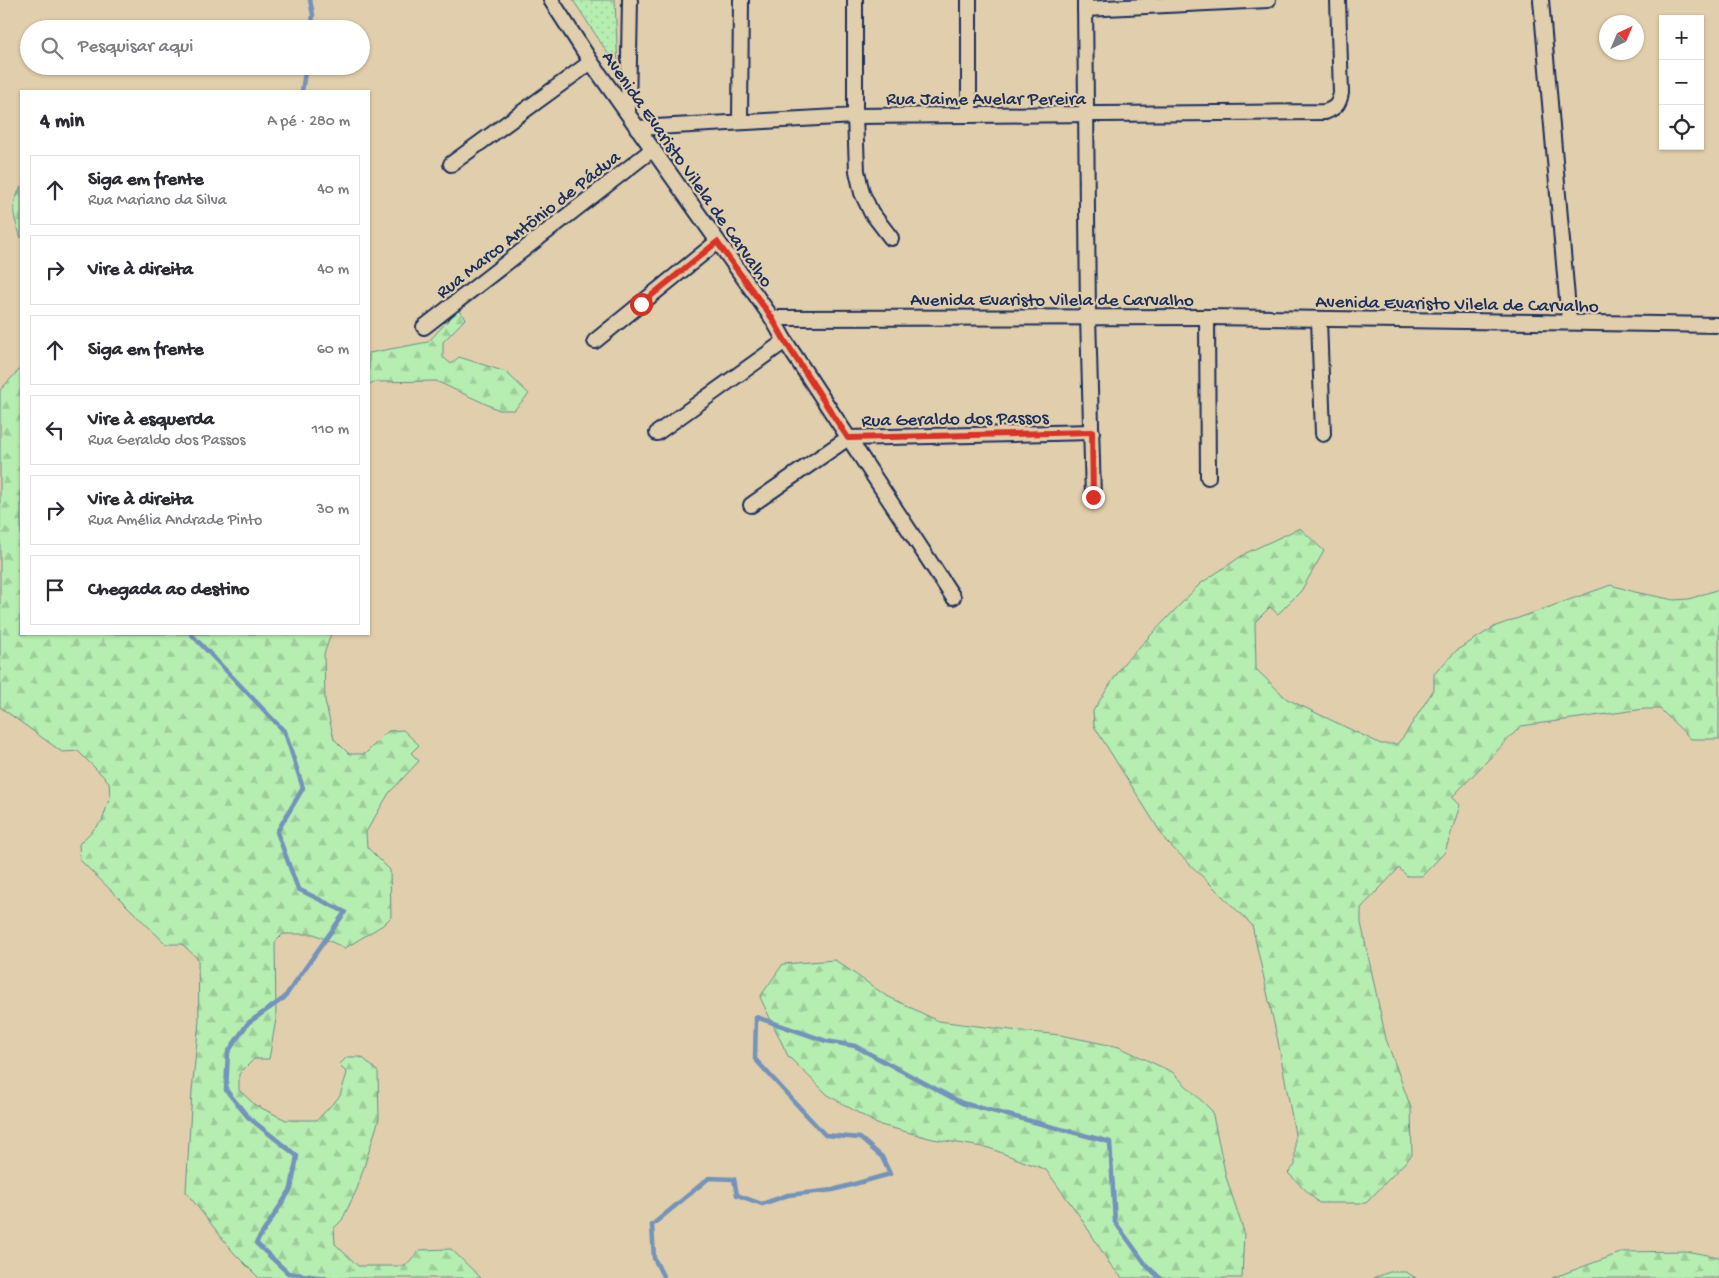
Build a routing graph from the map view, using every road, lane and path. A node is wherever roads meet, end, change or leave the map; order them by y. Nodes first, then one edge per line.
1 (551, 0) edge
2 (630, 0) edge
3 (741, 0) edge
4 (856, 0) edge
5 (970, 0) edge
6 (1268, 0) edge
7 (1338, 0) edge
8 (1541, 0) edge
9 (1085, 5) edge
10 (591, 62) junction
11 (628, 113) junction
12 (969, 115) junction
13 (1087, 115) junction
14 (855, 116) junction
15 (740, 121) junction
16 (638, 128) junction
17 (653, 149) junction
18 (451, 164) dead end
19 (891, 238) dead end
20 (717, 242) junction
21 (1088, 316) junction
22 (1207, 317) junction
23 (772, 318) junction
24 (1318, 319) junction
25 (1569, 321) junction
26 (1719, 325) edge
27 (424, 326) dead end
28 (596, 341) dead end
29 (785, 341) junction
30 (1092, 432) junction
31 (656, 433) dead end
32 (1323, 434) dead end
33 (848, 438) junction
34 (1208, 478) dead end
35 (1093, 497) dead end
36 (751, 505) dead end
37 (953, 597) dead end

1 - 10 street, Avenida Evaristo Vilela de Carvalho
2 - 11 street
3 - 15 street
4 - 14 street
5 - 12 street
6 - 9 street
7 - 13 street, Rua Jaime Avelar Pereira
8 - 25 street
9 - 13 street
10 - 11 street, Avenida Evaristo Vilela de Carvalho
10 - 18 street
11 - 16 street, Avenida Evaristo Vilela de Carvalho
12 - 13 street, Rua Jaime Avelar Pereira
12 - 14 street, Rua Jaime Avelar Pereira
13 - 21 street
14 - 15 street, Rua Jaime Avelar Pereira
14 - 19 street
15 - 16 street, Rua Jaime Avelar Pereira
16 - 17 street, Avenida Evaristo Vilela de Carvalho
17 - 20 street, Avenida Evaristo Vilela de Carvalho
17 - 27 street, Rua Marco Antônio de Pádua
20 - 23 street, Avenida Evaristo Vilela de Carvalho
20 - 28 street
21 - 22 street, Avenida Evaristo Vilela de Carvalho
21 - 23 street, Avenida Evaristo Vilela de Carvalho
21 - 30 street
22 - 24 street, Avenida Evaristo Vilela de Carvalho
22 - 34 street
23 - 29 street
24 - 25 street, Avenida Evaristo Vilela de Carvalho
24 - 32 street
25 - 26 street, Avenida Evaristo Vilela de Carvalho
29 - 31 street
29 - 33 street
30 - 33 street, Rua Geraldo dos Passos
30 - 35 street
33 - 36 street, Rua Geraldo dos Passos
33 - 37 street

